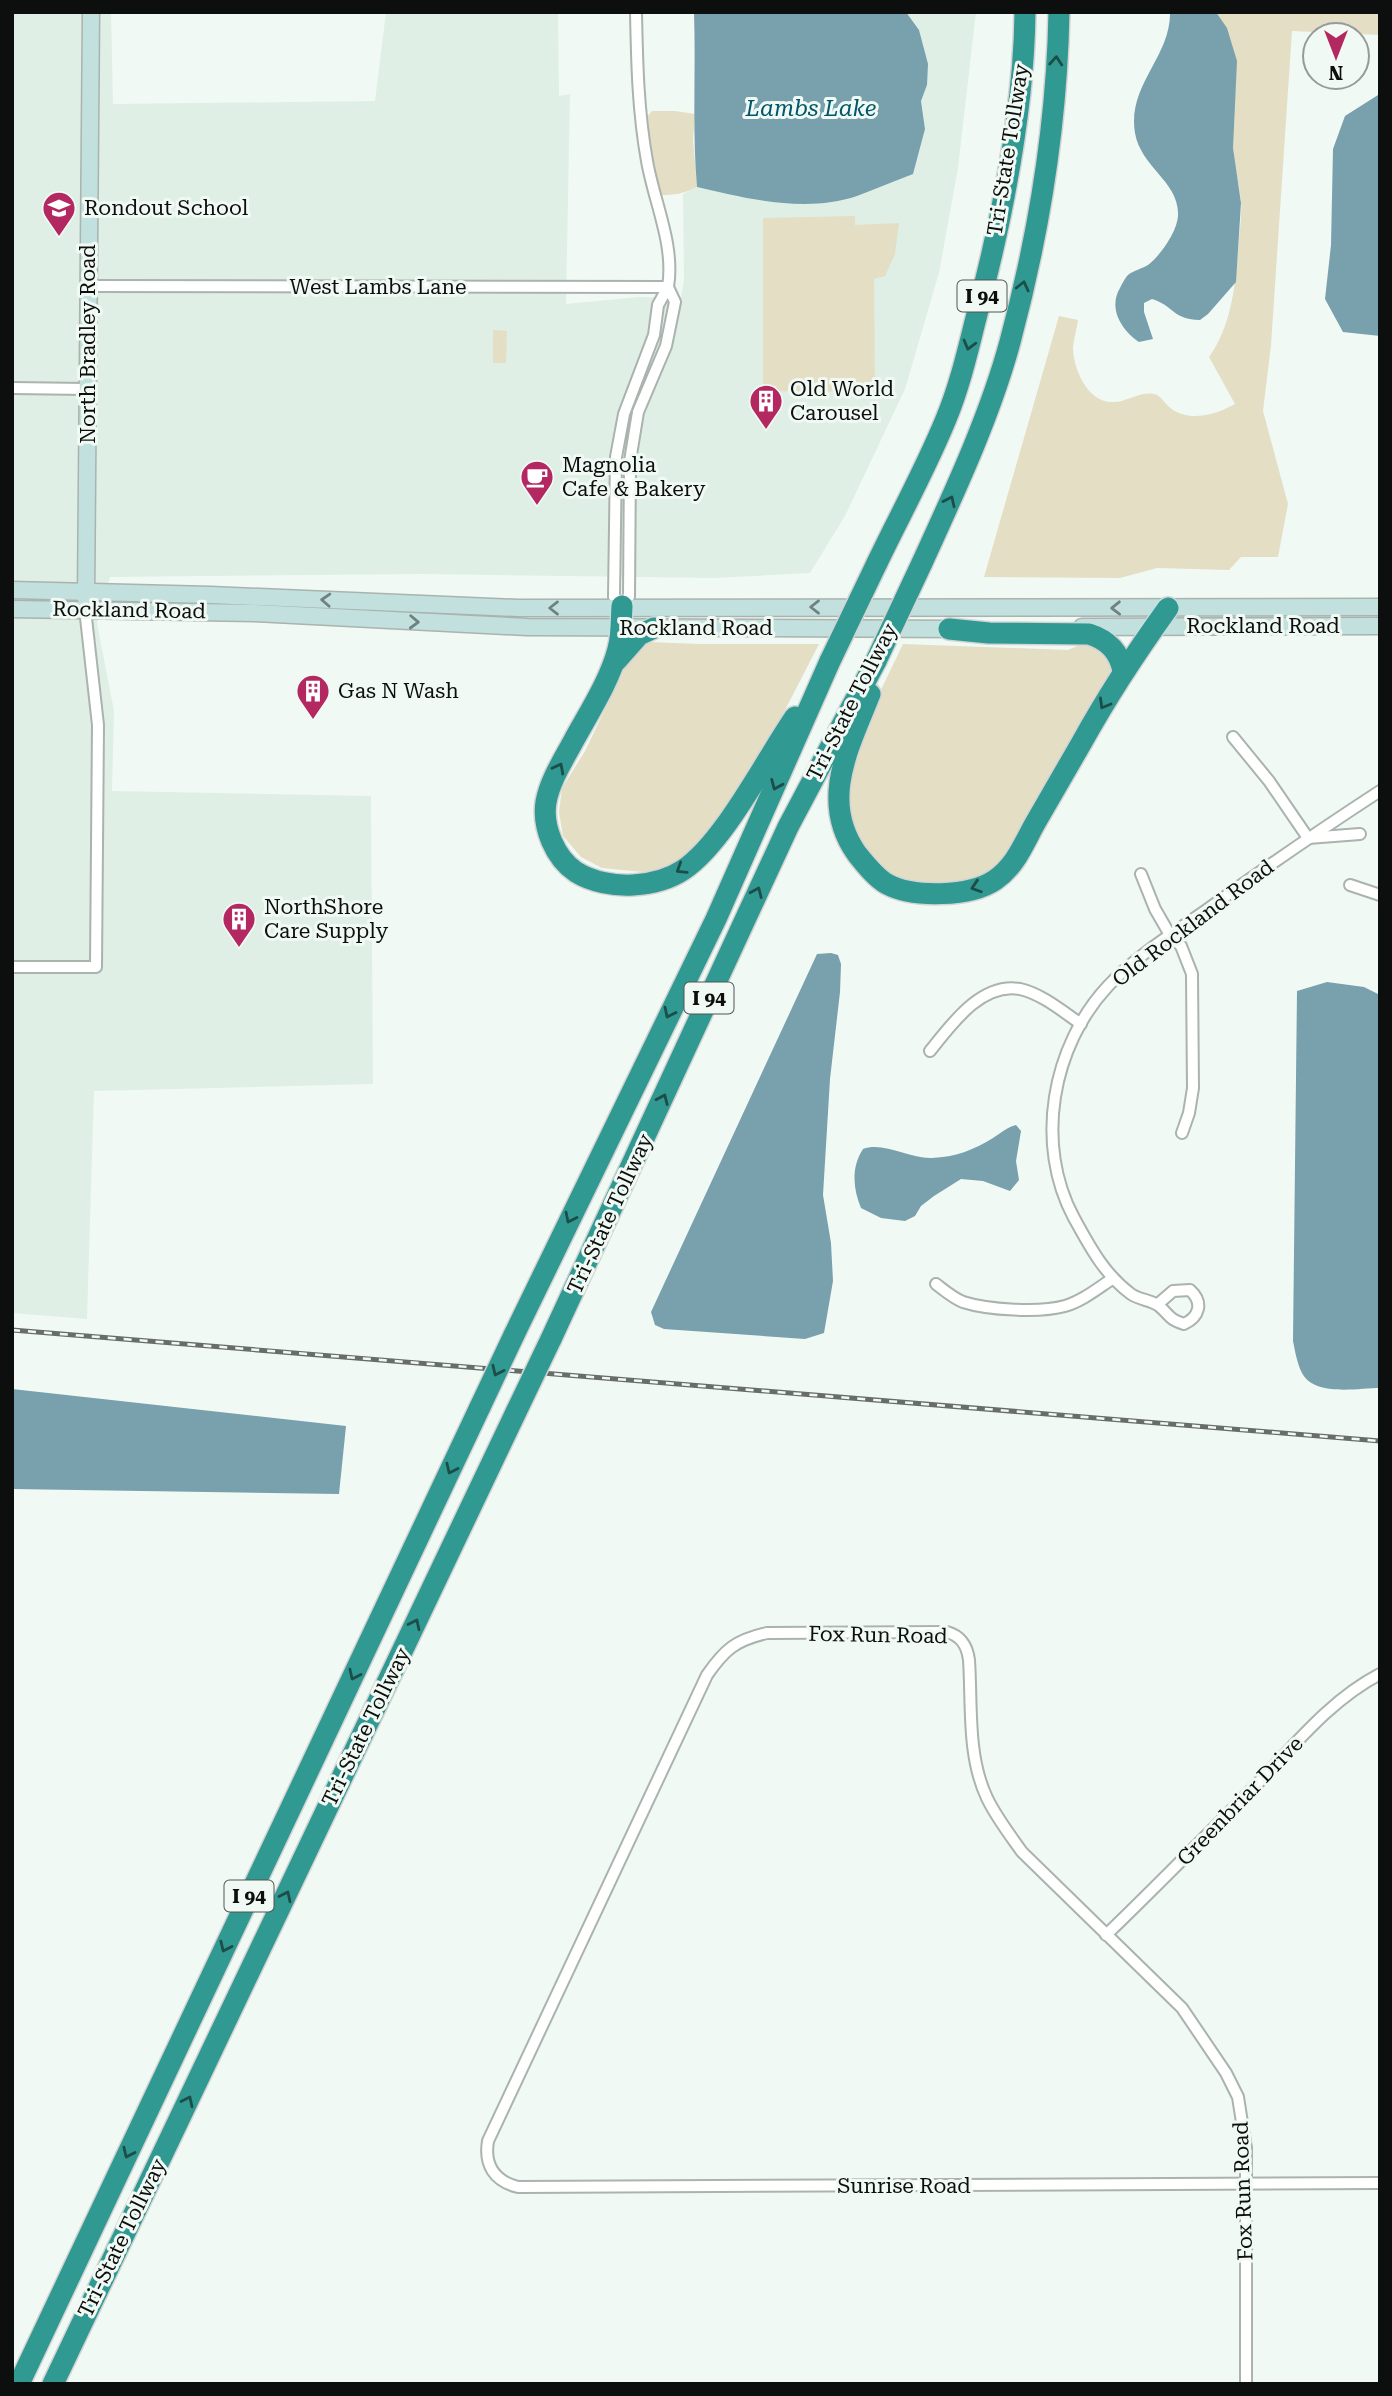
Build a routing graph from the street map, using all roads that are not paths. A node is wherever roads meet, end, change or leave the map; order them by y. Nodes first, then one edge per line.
1 (91, 12) edge
2 (636, 12) edge
3 (1025, 12) edge
4 (1059, 12) edge
5 (88, 286) junction
6 (668, 287) junction
7 (12, 388) edge
8 (88, 389) junction
9 (632, 394) junction
10 (644, 399) junction
11 (617, 452) junction
12 (631, 454) junction
13 (615, 518) junction
14 (630, 518) junction
15 (12, 590) edge
16 (86, 592) junction
17 (1380, 607) edge
18 (86, 608) junction
19 (1168, 608) junction
20 (12, 609) edge
21 (621, 617) junction
22 (1380, 626) edge
23 (1154, 627) junction
24 (654, 628) junction
25 (949, 629) junction
26 (876, 661) junction
27 (612, 665) junction
28 (826, 669) junction
29 (1123, 671) junction
30 (1233, 737) dead end
31 (1380, 791) edge
32 (1360, 834) dead end
33 (1308, 838) junction
34 (1141, 874) dead end
35 (1350, 885) dead end
36 (1380, 895) edge
37 (1170, 935) junction
38 (12, 967) edge
39 (1081, 1024) junction
40 (930, 1051) dead end
41 (1182, 1133) dead end
42 (1112, 1279) junction
43 (936, 1284) dead end
44 (1158, 1304) dead end
45 (1380, 1674) edge
46 (1106, 1935) junction
47 (500, 2116) joint
48 (1380, 2183) edge
49 (1245, 2185) junction
50 (19, 2384) edge
51 (53, 2384) edge
52 (1246, 2384) edge

1 - 5 main road, North Bradley Road
2 - 6 street
3 -> 28 highway, Tri-State Tollway / I 94, bridge
26 -> 4 highway, Tri-State Tollway / I 94, bridge
5 - 6 street, West Lambs Lane
5 - 8 main road, North Bradley Road
6 - 9 street
6 - 10 street
7 - 8 street
8 - 16 main road, North Bradley Road
9 - 10 street
9 - 11 street
10 - 12 street
11 - 12 street
11 - 13 street
12 - 14 street
13 - 14 street
13 - 21 street
14 - 21 street
15 - 16 main road, Rockland Road
16 - 18 main road, North Bradley Road
21 -> 16 main road, Rockland Road
17 - 19 main road, Rockland Road
18 - 20 main road, Rockland Road
18 -> 21 main road, Rockland Road
18 - 38 street
19 -> 21 main road, Rockland Road
19 - 23 highway
21 - 24 main road, Rockland Road
21 - 27 highway
22 - 23 main road, Rockland Road
23 - 25 main road, Rockland Road
23 - 29 highway
24 - 25 main road, Rockland Road
24 - 27 highway
25 - 29 highway
29 -> 26 highway
51 -> 26 highway, Tri-State Tollway / I 94, bridge
28 -> 27 highway
28 -> 50 highway, Tri-State Tollway / I 94, bridge
30 - 33 street
31 - 33 street, Old Rockland Road
32 - 33 street
33 - 37 street, Old Rockland Road
34 - 37 street
35 - 36 street
37 - 39 street, Old Rockland Road
37 - 41 street
39 - 40 street
39 - 42 street, Old Rockland Road
42 - 43 street
42 - 44 street, Old Rockland Road
45 - 46 street, Greenbriar Drive
46 - 47 street, Fox Run Road
46 - 49 street, Fox Run Road
47 - 49 street, Sunrise Road
48 - 49 street, Sunrise Road
49 - 52 street, Fox Run Road

